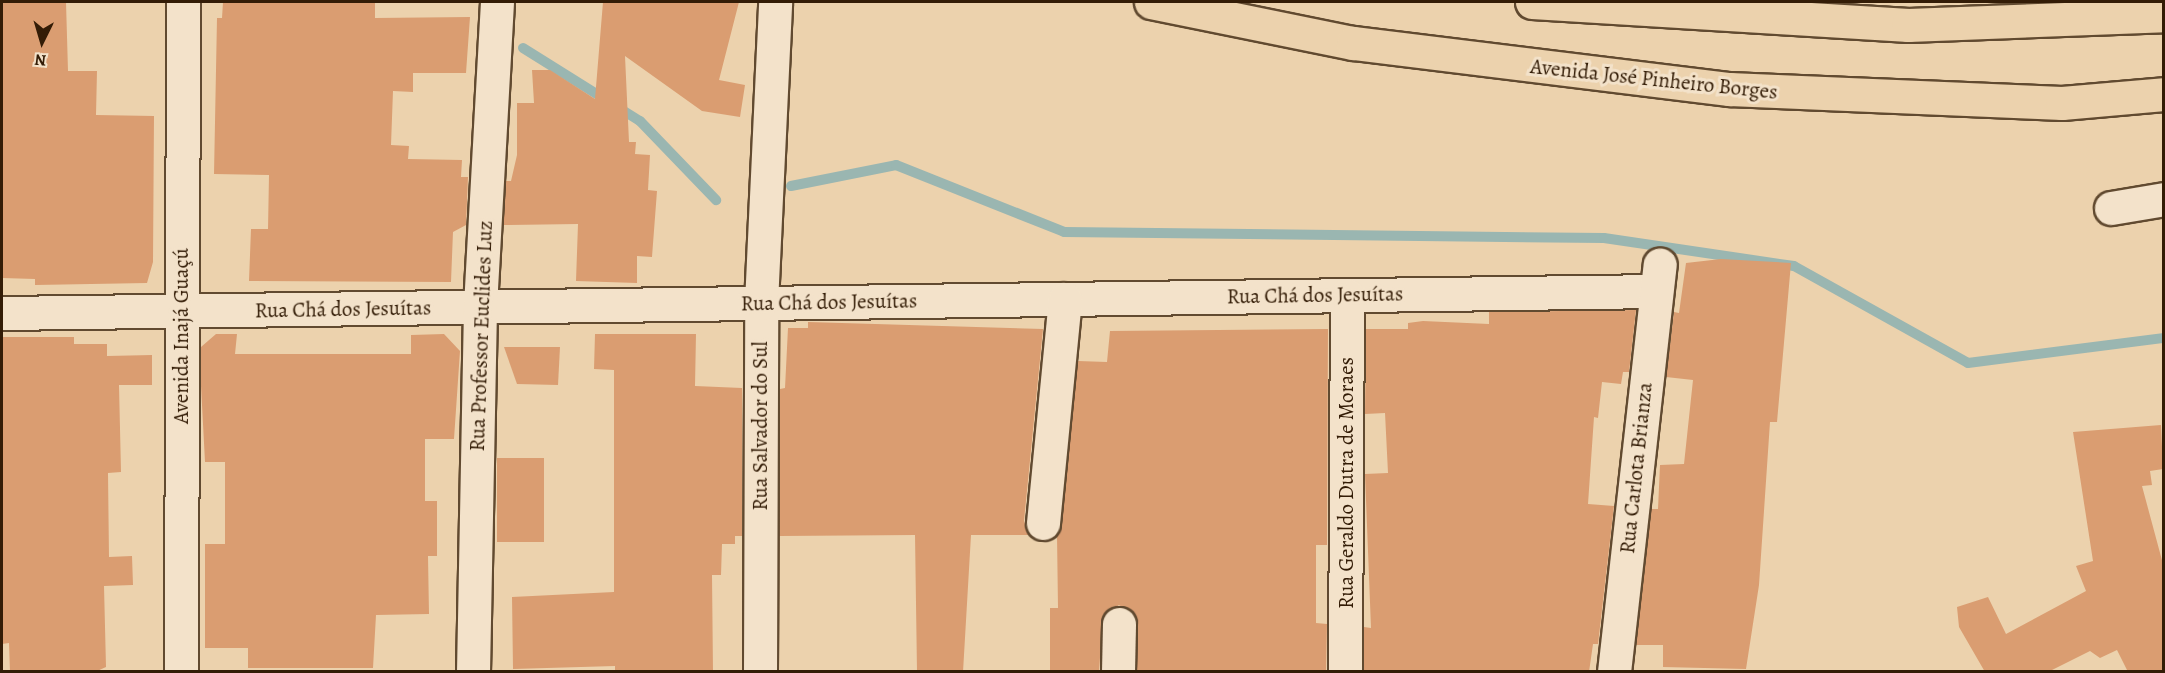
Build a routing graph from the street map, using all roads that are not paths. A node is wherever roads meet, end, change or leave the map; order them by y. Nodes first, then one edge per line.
1 (183, 2) edge
2 (497, 2) edge
3 (775, 2) edge
4 (1150, 2) edge
5 (1532, 2) edge
6 (2163, 15) edge
7 (2163, 94) edge
8 (2163, 200) edge
9 (2111, 208) dead end
10 (1658, 278) joint
11 (1347, 295) junction
12 (1065, 299) junction
13 (761, 303) junction
14 (480, 306) junction
15 (181, 311) junction
16 (2, 313) edge
17 (1043, 523) dead end
18 (1119, 624) dead end
19 (181, 672) edge
20 (473, 672) edge
21 (760, 672) edge
22 (1118, 672) edge
23 (1345, 672) edge
24 (1614, 672) edge

1 - 15 street, Avenida Inajá Guaçú
2 - 14 street, Rua Professor Euclides Luz
3 - 13 street, Rua Salvador do Sul
4 - 7 main road, Avenida José Pinheiro Borges
5 - 6 main road
8 - 9 street
10 - 11 street, Rua Chá dos Jesuítas
10 - 24 street, Rua Carlota Brianza
11 - 12 street, Rua Chá dos Jesuítas
11 - 23 street, Rua Geraldo Dutra de Moraes
12 - 13 street, Rua Chá dos Jesuítas
12 - 17 street
13 - 14 street, Rua Chá dos Jesuítas
13 - 21 street, Rua Salvador do Sul
14 - 15 street, Rua Chá dos Jesuítas
14 - 20 street, Rua Professor Euclides Luz
15 - 16 street, Rua Chá dos Jesuítas
15 - 19 street, Avenida Inajá Guaçú
18 - 22 street

